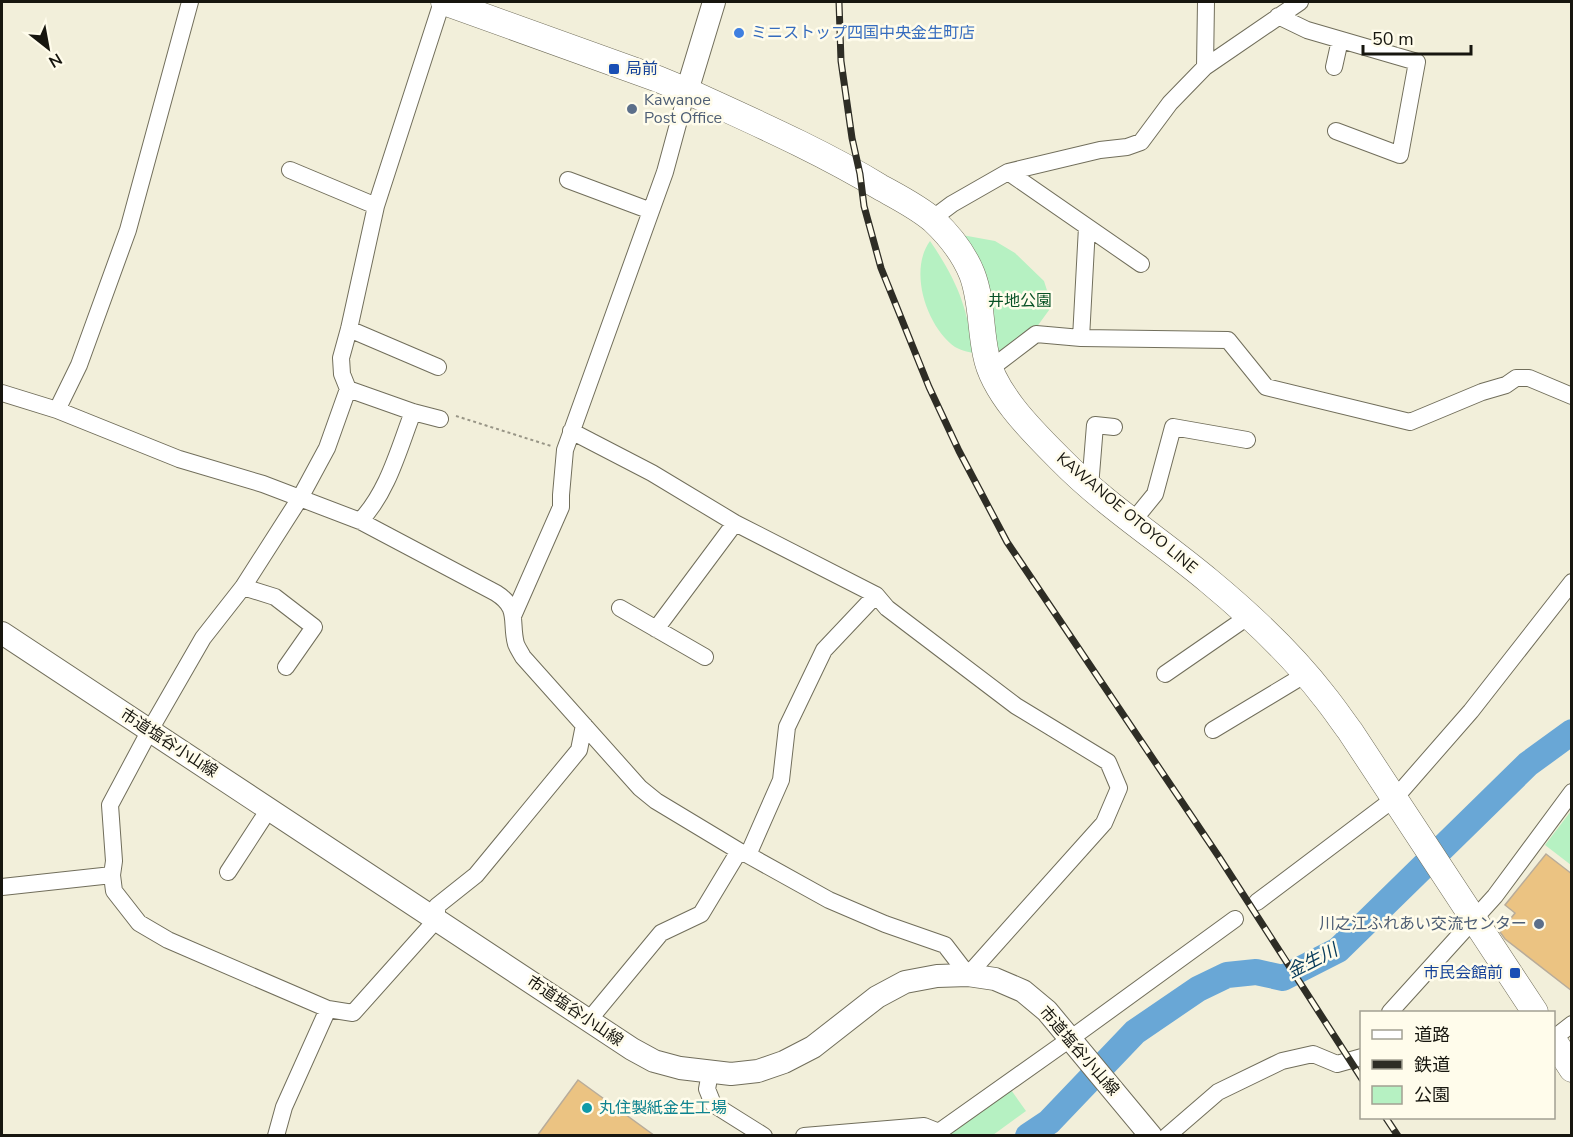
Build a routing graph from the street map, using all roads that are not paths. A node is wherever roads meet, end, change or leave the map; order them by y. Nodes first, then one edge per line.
1 (190, 2) edge
2 (443, 2) edge
3 (714, 2) edge
4 (1206, 2) edge
5 (1300, 2) edge
6 (1278, 16) junction
7 (1340, 40) junction
8 (1334, 67) dead end
9 (1204, 68) junction
10 (687, 91) junction
11 (1336, 131) dead end
12 (290, 170) dead end
13 (1008, 172) junction
14 (568, 180) dead end
15 (376, 206) junction
16 (651, 211) junction
17 (932, 219) junction
18 (1087, 227) junction
19 (1141, 264) dead end
20 (349, 329) junction
21 (1081, 338) junction
22 (438, 368) dead end
23 (990, 369) junction
24 (348, 389) junction
25 (2, 393) edge
26 (1572, 396) edge
27 (57, 410) junction
28 (412, 412) junction
29 (441, 419) road end
30 (1114, 427) dead end
31 (571, 431) junction
32 (1247, 440) dead end
33 (1090, 487) junction
34 (300, 498) junction
35 (360, 521) junction
36 (1133, 521) junction
37 (735, 523) junction
38 (1572, 582) edge
39 (243, 587) junction
40 (876, 595) junction
41 (620, 608) dead end
42 (513, 615) junction
43 (1249, 616) junction
44 (656, 628) junction
45 (2, 633) edge
46 (705, 657) dead end
47 (286, 667) dead end
48 (1165, 674) dead end
49 (1306, 674) junction
50 (584, 725) junction
51 (150, 730) junction
52 (1213, 730) dead end
53 (1572, 792) edge
54 (1395, 798) junction
55 (269, 809) junction
56 (743, 853) junction
57 (228, 872) dead end
58 (112, 875) junction
59 (2, 887) edge
60 (1257, 902) dead end
61 (1473, 918) junction
62 (437, 919) junction
63 (1235, 919) dead end
64 (968, 975) junction
65 (328, 1009) junction
66 (1391, 1011) edge
67 (1534, 1011) edge
68 (589, 1020) junction
69 (1572, 1024) edge
70 (1555, 1039) edge
71 (1072, 1042) junction
72 (1555, 1042) edge
73 (1355, 1058) edge
74 (1572, 1069) edge
75 (710, 1073) junction
76 (936, 1134) edge
77 (276, 1136) edge
78 (764, 1136) edge
79 (804, 1136) edge
80 (1151, 1136) edge
81 (1167, 1136) edge

1 - 27 street
2 - 10 main road, KAWANOE OTOYO LINE
2 - 15 street
3 - 10 street
4 - 9 street
5 - 6 street
6 - 7 street
6 - 9 street
7 - 8 street
7 - 11 street
9 - 13 street
10 - 16 street
10 - 17 main road, KAWANOE OTOYO LINE
12 - 15 street
13 - 17 street
13 - 18 street
14 - 16 street
15 - 20 street
16 - 31 street
17 - 23 main road, KAWANOE OTOYO LINE
18 - 19 street
18 - 21 street
20 - 22 street
20 - 24 street
21 - 23 street
21 - 26 street
23 - 33 main road, KAWANOE OTOYO LINE
24 - 28 street
24 - 34 street
25 - 27 street
27 - 34 street
28 - 29 street
28 - 35 street
30 - 33 street
31 - 37 street
31 - 42 street
32 - 36 street
33 - 36 main road, KAWANOE OTOYO LINE
34 - 35 street
34 - 39 street
35 - 42 street
36 - 43 main road, KAWANOE OTOYO LINE
37 - 40 street
37 - 44 street
38 - 54 street
39 - 47 street
39 - 51 street
40 - 56 street
40 - 64 street
41 - 44 street
42 - 50 street
43 - 48 street
43 - 49 main road, KAWANOE OTOYO LINE
44 - 46 street
45 - 51 street, 市道塩谷小山線
49 - 52 street
49 - 54 main road, KAWANOE OTOYO LINE
50 - 56 street
50 - 62 street
51 - 55 street, 市道塩谷小山線
51 - 58 street
53 - 61 street
54 - 60 street
54 - 61 main road, KAWANOE OTOYO LINE
55 - 57 street
55 - 62 street, 市道塩谷小山線
56 - 64 street
56 - 68 street
58 - 59 street
58 - 65 street
61 - 66 street
61 - 67 main road, KAWANOE OTOYO LINE
62 - 65 street
62 - 68 street, 市道塩谷小山線
63 - 71 street
64 - 71 street, 市道塩谷小山線
64 - 75 street, 市道塩谷小山線
65 - 77 street
68 - 75 street, 市道塩谷小山線
69 - 70 street
71 - 76 street
71 - 80 street, 市道塩谷小山線
72 - 74 main road
73 - 81 street
75 - 78 street
76 - 79 street

